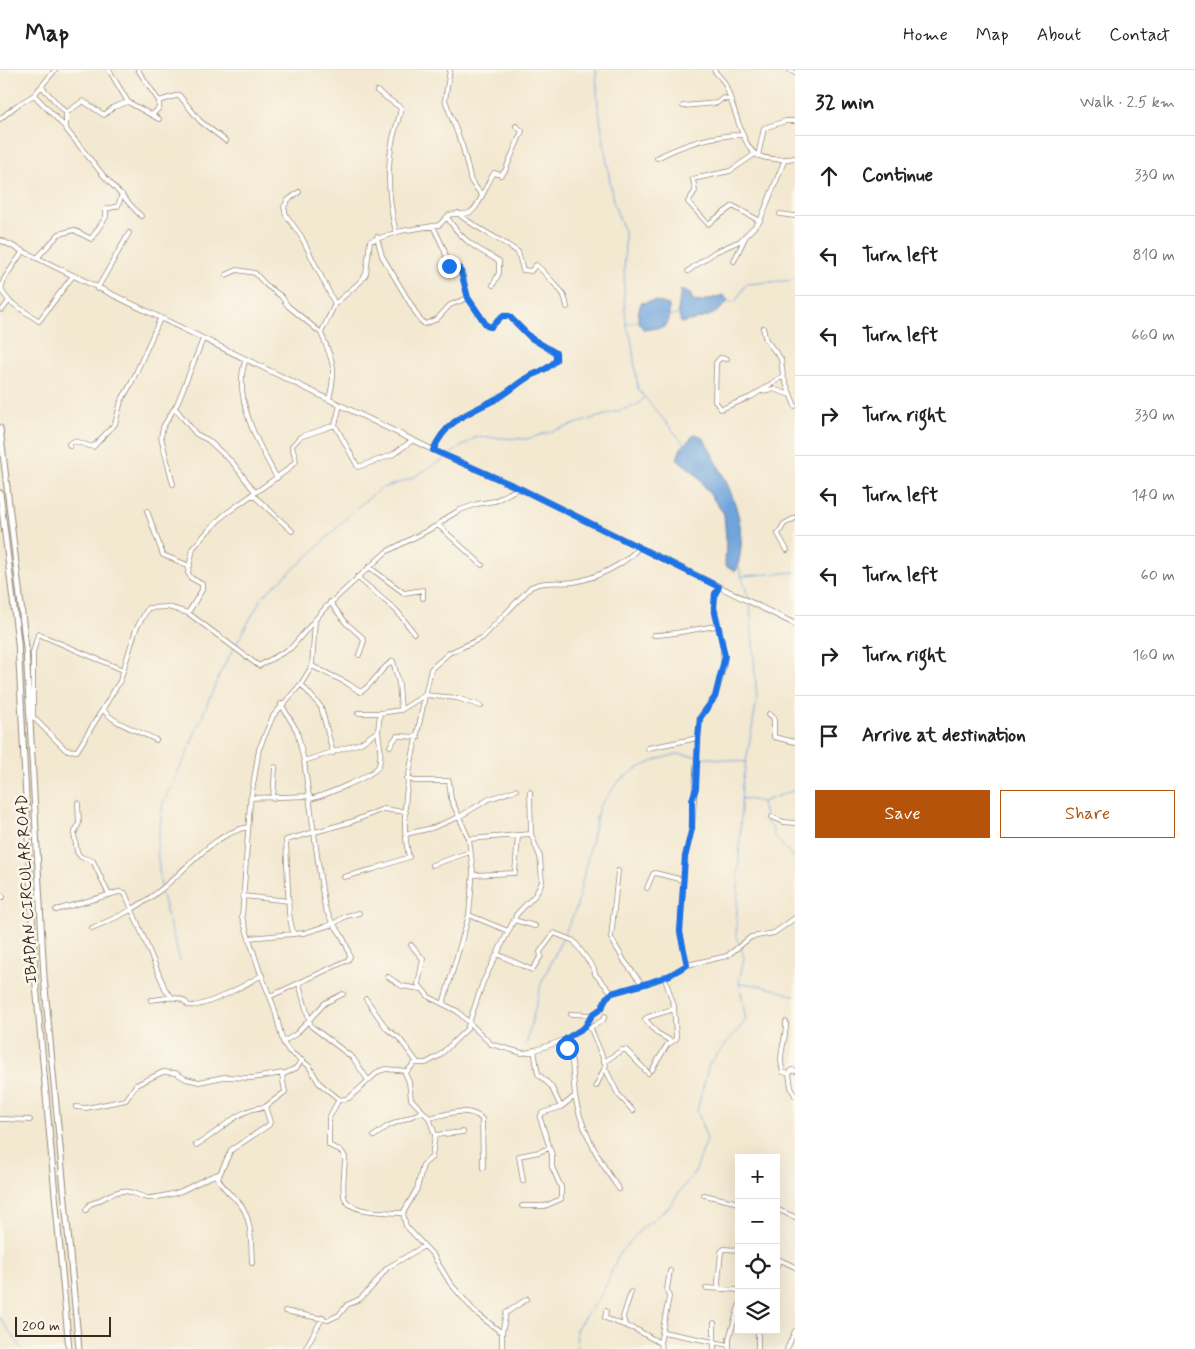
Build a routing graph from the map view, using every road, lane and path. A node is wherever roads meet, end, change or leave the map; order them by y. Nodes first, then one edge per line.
1 (55, 70) edge
2 (109, 70) edge
3 (138, 70) edge
4 (450, 70) edge
5 (714, 70) edge
6 (790, 70) edge
7 (795, 73) edge
8 (42, 87) junction
9 (377, 91) dead end
10 (34, 95) junction
11 (732, 100) junction
12 (159, 101) junction
13 (128, 102) junction
14 (683, 106) dead end
15 (66, 113) junction
16 (152, 116) junction
17 (0, 119) edge
18 (159, 120) dead end
19 (795, 120) edge
20 (516, 126) dead end
21 (66, 129) junction
22 (742, 134) junction
23 (226, 141) dead end
24 (756, 155) junction
25 (657, 158) dead end
26 (795, 158) edge
27 (785, 159) junction
28 (299, 192) dead end
29 (122, 194) junction
30 (481, 194) junction
31 (458, 213) junction
32 (780, 214) dead end
33 (141, 216) dead end
34 (795, 216) edge
35 (447, 217) junction
36 (760, 221) junction
37 (433, 226) junction
38 (129, 233) dead end
39 (396, 233) junction
40 (748, 234) junction
41 (377, 237) junction
42 (0, 240) edge
43 (23, 251) junction
44 (37, 258) junction
45 (734, 261) dead end
46 (688, 271) dead end
47 (226, 275) dead end
48 (72, 277) junction
49 (493, 285) dead end
50 (98, 289) junction
51 (468, 298) junction
52 (9, 301) junction
53 (335, 304) junction
54 (567, 307) dead end
55 (2, 310) dead end
56 (160, 319) junction
57 (763, 328) dead end
58 (321, 333) junction
59 (204, 339) junction
60 (246, 359) junction
61 (727, 359) dead end
62 (783, 376) junction
63 (761, 391) junction
64 (791, 395) junction
65 (329, 399) junction
66 (340, 405) junction
67 (795, 406) edge
68 (175, 408) junction
69 (335, 425) junction
70 (0, 428) edge
71 (413, 440) junction
72 (70, 446) dead end
73 (433, 450) junction
74 (277, 478) junction
75 (173, 484) dead end
76 (519, 488) junction
77 (0, 492) edge
78 (253, 493) junction
79 (147, 511) dead end
80 (795, 518) edge
81 (438, 525) junction
82 (292, 531) dead end
83 (639, 547) junction
84 (787, 550) dead end
85 (482, 565) dead end
86 (190, 566) junction
87 (369, 567) junction
88 (357, 577) junction
89 (719, 587) junction
90 (423, 598) dead end
91 (330, 602) junction
92 (188, 613) junction
93 (315, 620) junction
94 (795, 624) edge
95 (718, 626) junction
96 (414, 633) dead end
97 (654, 635) dead end
98 (359, 655) dead end
99 (312, 666) junction
100 (123, 670) junction
101 (301, 684) junction
102 (425, 694) junction
103 (281, 704) junction
104 (481, 706) dead end
105 (104, 709) junction
106 (401, 710) junction
107 (358, 713) dead end
108 (380, 713) junction
109 (769, 714) dead end
110 (378, 731) junction
111 (418, 737) junction
112 (698, 738) junction
113 (156, 740) dead end
114 (795, 742) edge
115 (390, 746) dead end
116 (648, 748) dead end
117 (333, 753) junction
118 (304, 761) junction
119 (275, 767) dead end
120 (407, 778) junction
121 (516, 790) dead end
122 (530, 792) dead end
123 (250, 798) junction
124 (310, 798) junction
125 (273, 799) junction
126 (78, 803) dead end
127 (406, 812) junction
128 (772, 816) dead end
129 (459, 817) junction
130 (795, 823) edge
131 (248, 827) junction
132 (314, 832) junction
133 (406, 834) junction
134 (531, 834) junction
135 (518, 836) junction
136 (469, 839) junction
137 (470, 852) junction
138 (432, 865) dead end
139 (618, 871) dead end
140 (473, 875) junction
141 (344, 877) dead end
142 (683, 880) junction
143 (648, 888) dead end
144 (109, 895) junction
145 (242, 896) junction
146 (289, 900) junction
147 (56, 910) dead end
148 (133, 910) junction
149 (359, 913) dead end
150 (470, 915) junction
151 (795, 918) edge
152 (515, 919) junction
153 (333, 924) junction
154 (535, 926) dead end
155 (92, 928) dead end
156 (508, 931) junction
157 (293, 933) junction
158 (249, 938) junction
159 (411, 945) dead end
160 (497, 954) junction
161 (687, 965) junction
162 (262, 975) junction
163 (388, 976) dead end
164 (664, 976) junction
165 (299, 984) junction
166 (642, 984) junction
167 (422, 989) junction
168 (612, 993) junction
169 (343, 994) dead end
170 (271, 996) junction
171 (172, 997) junction
172 (366, 999) dead end
173 (151, 1000) dead end
174 (443, 1004) junction
175 (674, 1009) junction
176 (571, 1014) dead end
177 (592, 1015) junction
178 (605, 1016) dead end
179 (308, 1020) junction
180 (786, 1022) dead end
181 (469, 1024) junction
182 (588, 1027) junction
183 (564, 1040) junction
184 (671, 1041) junction
185 (282, 1042) junction
186 (534, 1050) junction
187 (302, 1060) junction
188 (417, 1062) junction
189 (604, 1062) junction
190 (605, 1068) junction
191 (795, 1070) edge
192 (406, 1071) junction
193 (284, 1073) junction
194 (790, 1074) junction
195 (368, 1080) junction
196 (596, 1086) dead end
197 (575, 1096) junction
198 (795, 1096) edge
199 (339, 1099) junction
200 (76, 1107) dead end
201 (265, 1107) junction
202 (561, 1107) junction
203 (633, 1111) dead end
204 (422, 1112) junction
205 (429, 1118) junction
206 (0, 1119) edge
207 (30, 1120) dead end
208 (463, 1132) dead end
209 (435, 1135) junction
210 (374, 1136) dead end
211 (196, 1145) dead end
212 (549, 1148) junction
213 (484, 1168) dead end
214 (219, 1174) junction
215 (523, 1181) dead end
216 (619, 1189) dead end
217 (704, 1195) dead end
218 (735, 1202) edge
219 (522, 1206) dead end
220 (86, 1210) dead end
221 (780, 1211) edge
222 (403, 1213) junction
223 (795, 1217) edge
224 (424, 1246) junction
225 (735, 1250) edge
226 (780, 1260) edge
227 (252, 1263) dead end
228 (795, 1266) edge
229 (670, 1271) dead end
230 (706, 1288) dead end
231 (719, 1289) junction
232 (735, 1290) edge
233 (631, 1292) dead end
234 (527, 1299) dead end
235 (286, 1311) dead end
236 (606, 1311) dead end
237 (323, 1317) junction
238 (735, 1318) edge
239 (714, 1323) dead end
240 (625, 1325) junction
241 (663, 1332) junction
242 (795, 1332) edge
243 (502, 1333) junction
244 (758, 1334) edge
245 (660, 1343) junction
246 (714, 1343) junction
247 (729, 1347) edge
248 (69, 1349) edge
249 (79, 1349) edge
250 (305, 1349) edge
251 (502, 1349) edge
252 (662, 1349) edge
253 (714, 1349) edge
254 (758, 1349) edge
255 (788, 1349) edge

1 - 8 street
2 - 13 street
3 - 12 street
4 - 30 street
5 - 11 street
6 - 7 street
8 - 10 street
8 - 15 street
9 - 39 street
10 - 17 street
10 - 21 street
11 - 14 street
11 - 22 street
12 - 16 street
12 - 23 street
13 - 15 street
13 - 16 street
15 - 21 street
16 - 18 street
19 - 24 street
20 - 30 street
21 - 29 street
22 - 24 street
22 - 25 street
24 - 27 street
24 - 36 street
26 - 27 street
27 - 36 street
28 - 53 street
29 - 33 street
29 - 44 street
30 - 31 street
31 - 35 street
31 - 54 street
32 - 34 street
35 - 37 street
35 - 49 street
36 - 40 street
37 - 39 street
37 - 51 street
38 - 50 street
39 - 41 street
40 - 45 street
40 - 46 street
41 - 51 street
41 - 53 street
42 - 43 main road
43 - 44 main road
43 - 52 street
44 - 48 main road
47 - 58 street
48 - 50 main road
48 - 52 street
50 - 56 main road
51 - 73 street
52 - 55 street
53 - 58 street
56 - 59 main road
56 - 72 street
57 - 62 street
58 - 65 street
59 - 60 main road
59 - 68 street
60 - 65 main road
60 - 74 street
61 - 63 street
62 - 63 street
62 - 64 street
63 - 64 street
64 - 67 street
65 - 66 main road
66 - 69 street
66 - 71 main road
68 - 75 street
68 - 78 street
69 - 71 street
69 - 74 street
70 - 249 highway, IBADAN CIRCULAR ROAD
71 - 73 main road
73 - 76 main road
74 - 78 street
76 - 81 street
76 - 83 main road
77 - 248 highway, IBADAN CIRCULAR ROAD
78 - 82 street
78 - 86 street
79 - 86 street
80 - 84 street
81 - 85 street
81 - 87 street
83 - 89 main road
83 - 102 street
86 - 92 street
87 - 88 street
87 - 90 street
88 - 91 street
88 - 96 street
89 - 94 main road
89 - 95 street
91 - 93 street
91 - 98 street
92 - 93 street
92 - 100 street
93 - 99 street
95 - 97 street
95 - 112 street
99 - 101 street
99 - 106 street
100 - 105 street
100 - 105 street
101 - 103 street
101 - 117 street
102 - 104 street
102 - 106 street
102 - 111 street
103 - 118 street
103 - 123 street
105 - 113 street
106 - 108 street
107 - 108 street
108 - 110 street
109 - 114 street
110 - 117 street
110 - 124 street
111 - 115 street
111 - 120 street
112 - 116 street
112 - 142 street
117 - 118 street
118 - 124 street
119 - 125 street
120 - 127 street
120 - 129 street
121 - 129 street
122 - 134 street
123 - 125 street
123 - 131 street
124 - 125 street
124 - 132 street
126 - 144 street
127 - 132 street
127 - 133 street
128 - 130 street
129 - 133 street
129 - 136 street
131 - 145 street
131 - 148 street
132 - 146 street
132 - 153 street
133 - 141 street
134 - 135 street
134 - 152 street
135 - 136 street
135 - 140 street
136 - 137 street
137 - 138 street
137 - 140 street
139 - 166 street
140 - 150 street
142 - 143 street
142 - 161 street
144 - 147 street
144 - 148 street
145 - 146 street
145 - 158 street
146 - 157 street
148 - 155 street
148 - 171 street
149 - 153 street
150 - 156 street
150 - 174 street
151 - 161 street
152 - 154 street
152 - 156 street
153 - 157 street
153 - 165 street
156 - 160 street
157 - 158 street
158 - 162 street
159 - 167 street
160 - 168 street
160 - 181 street
161 - 164 street
162 - 170 street
162 - 171 street
163 - 167 street
164 - 166 street
164 - 175 street
165 - 170 street
165 - 179 street
166 - 168 street
167 - 174 street
168 - 177 street
169 - 179 street
170 - 185 street
171 - 173 street
172 - 188 street
174 - 181 street
175 - 184 street
175 - 184 street
176 - 177 street
177 - 182 street
178 - 182 street
179 - 185 street
179 - 195 street
180 - 194 street
181 - 186 street
181 - 188 street
182 - 183 street
182 - 189 street
183 - 186 street
183 - 197 street
184 - 189 street
185 - 187 street
186 - 202 street
187 - 193 street
187 - 199 street
188 - 192 street
189 - 190 street
190 - 196 street
190 - 203 street
191 - 194 street
192 - 195 street
192 - 204 street
193 - 200 street
193 - 201 street
194 - 198 street
195 - 199 street
197 - 202 street
197 - 216 street
199 - 222 street
201 - 211 street
201 - 214 street
202 - 212 street
204 - 205 street
204 - 210 street
205 - 209 street
205 - 213 street
206 - 207 street
208 - 209 street
209 - 222 street
212 - 215 street
212 - 219 street
214 - 220 street
214 - 227 street
217 - 218 street
221 - 223 street
222 - 224 street
224 - 237 street
224 - 243 street
225 - 231 street
226 - 228 street
229 - 241 street
230 - 231 street
231 - 232 street
233 - 240 street
234 - 243 street
235 - 237 street
236 - 240 street
237 - 250 street
238 - 247 street
239 - 246 street
240 - 245 street
241 - 245 street
241 - 246 street
242 - 255 street
243 - 251 street
244 - 254 street
245 - 252 street
246 - 247 street
246 - 253 street

